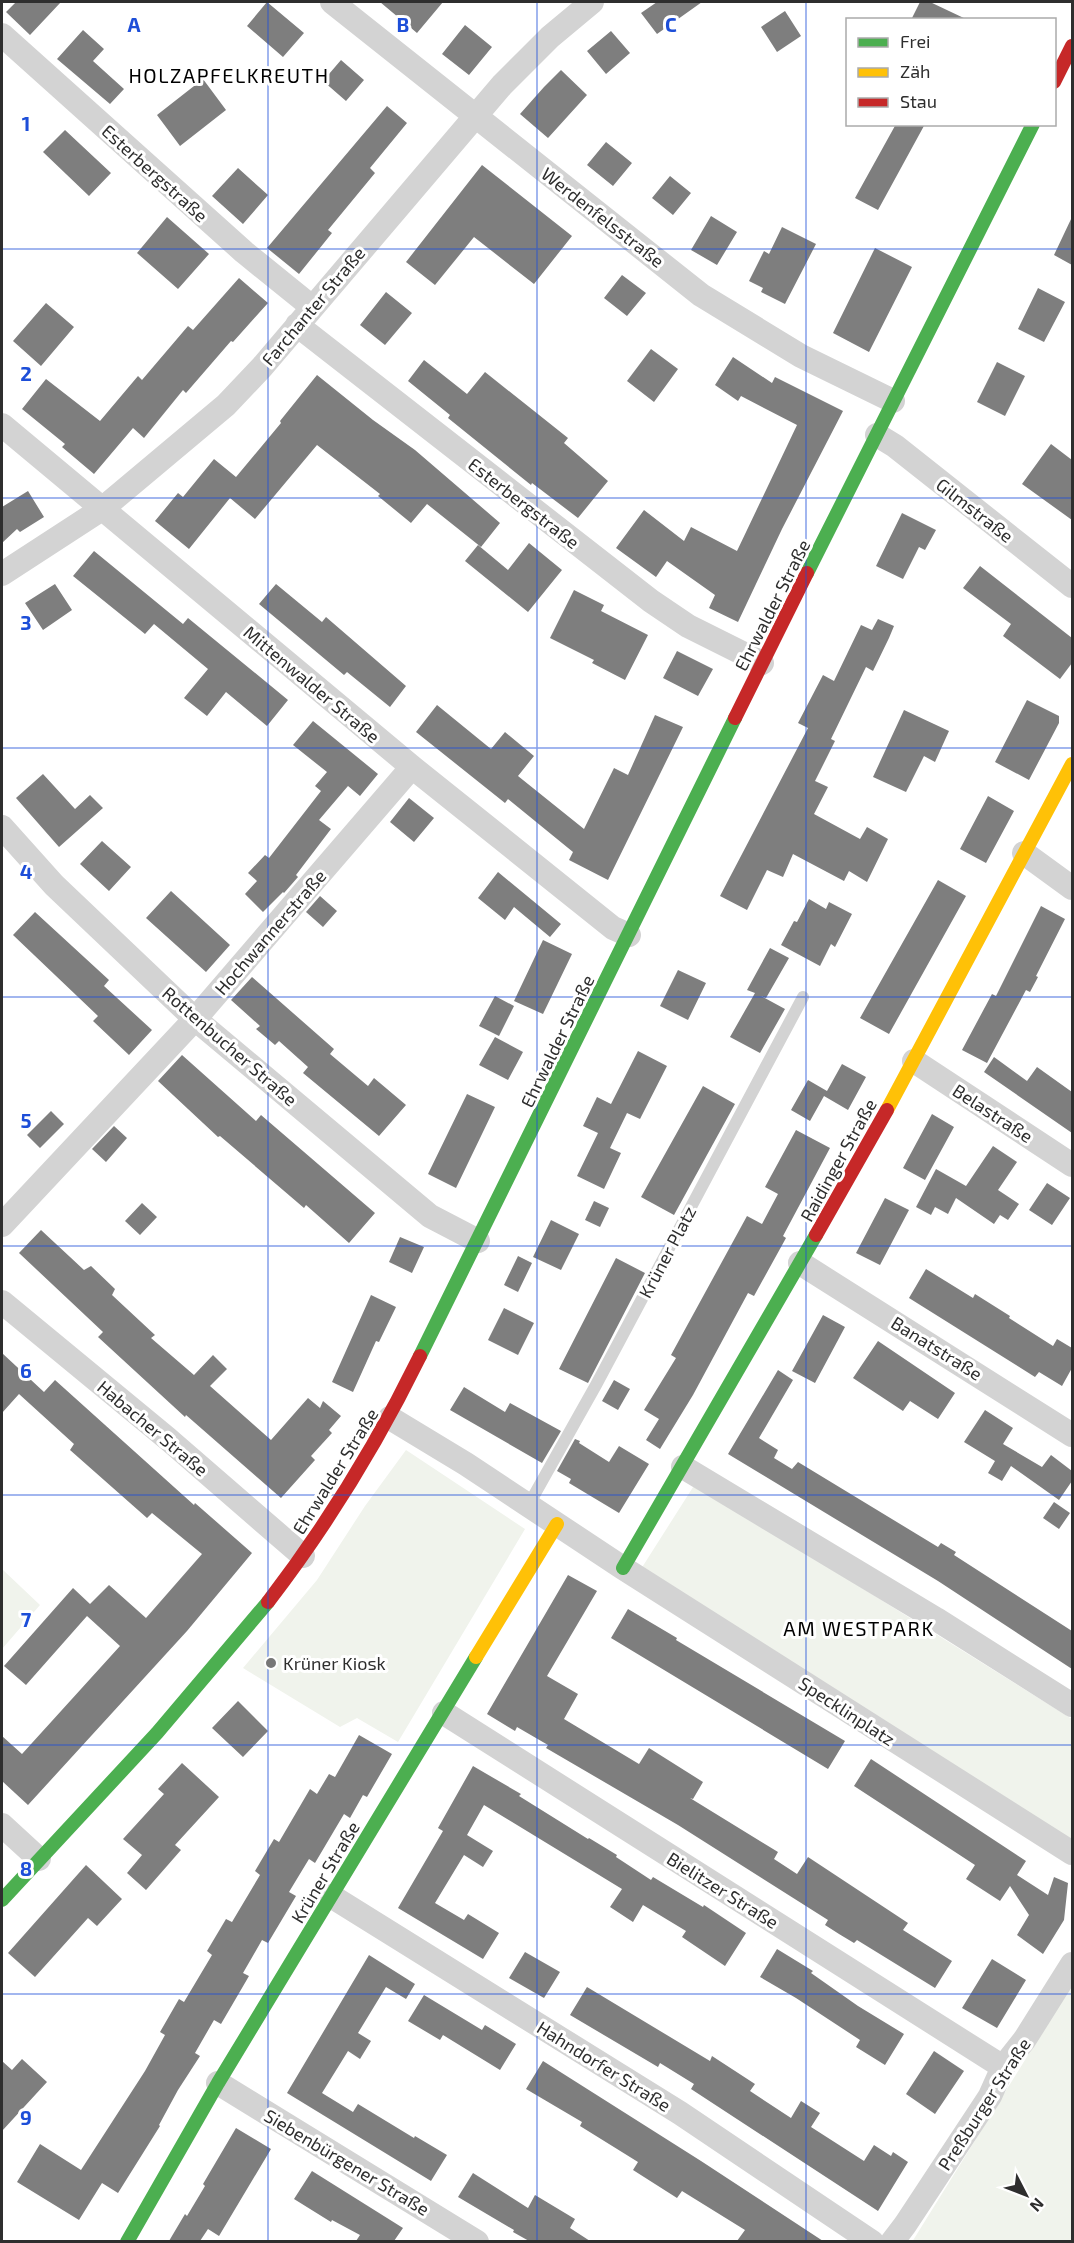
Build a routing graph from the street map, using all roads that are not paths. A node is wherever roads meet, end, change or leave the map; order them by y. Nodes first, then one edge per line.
1 (332, 2) edge
2 (592, 2) edge
3 (2, 35) edge
4 (1072, 46) edge
5 (1056, 78) edge
6 (474, 115) junction
7 (1032, 126) edge
8 (312, 307) junction
9 (297, 326) junction
10 (893, 401) junction
11 (2, 426) edge
12 (877, 435) junction
13 (102, 509) junction
14 (2, 574) edge
15 (1072, 586) edge
16 (762, 663) junction
17 (1072, 764) edge
18 (412, 767) junction
19 (2, 826) edge
20 (1024, 853) junction
21 (1072, 888) edge
22 (629, 935) junction
23 (803, 997) dead end
24 (195, 1019) junction
25 (915, 1061) junction
26 (1072, 1165) edge
27 (2, 1225) edge
28 (478, 1241) junction
29 (800, 1263) junction
30 (2, 1302) edge
31 (390, 1418) junction
32 (1072, 1434) edge
33 (683, 1467) junction
34 (528, 1506) junction
35 (557, 1524) junction
36 (303, 1556) junction
37 (623, 1568) junction
38 (1072, 1705) edge
39 (444, 1713) junction
40 (2, 1825) edge
41 (1072, 1853) edge
42 (39, 1859) junction
43 (331, 1896) junction
44 (2, 1900) edge
45 (1072, 1964) edge
46 (1003, 2067) junction
47 (218, 2083) junction
48 (127, 2241) edge
49 (477, 2241) edge
50 (872, 2241) edge
51 (892, 2241) edge

1 - 6 street, Werdenfelsstraße
2 - 6 street, Farchanter Straße
3 - 8 street, Esterbergstraße
4 - 5 street
6 - 8 street, Farchanter Straße
6 - 10 street, Werdenfelsstraße
7 - 10 street, Ehrwalder Straße
8 - 9 street, Farchanter Straße
9 - 13 street, Farchanter Straße
9 - 16 street, Esterbergstraße
10 - 12 street, Ehrwalder Straße
11 - 13 street, Mittenwalder Straße
12 - 15 street, Gilmstraße
12 - 16 street, Ehrwalder Straße
13 - 14 street, Farchanter Straße
13 - 18 street, Mittenwalder Straße
16 - 22 street, Ehrwalder Straße
17 - 20 street, Raidinger Straße
18 - 22 street, Mittenwalder Straße
18 - 24 street, Hochwannerstraße
19 - 24 street, Rottenbucher Straße
20 - 21 street
20 - 25 street, Raidinger Straße
22 - 28 street, Ehrwalder Straße
23 - 34 lane, Krüner Platz
24 - 27 street, Hochwannerstraße
24 - 28 street, Rottenbucher Straße
25 - 26 street, Belastraße
25 - 29 street, Raidinger Straße
28 - 31 street, Ehrwalder Straße
29 - 32 street, Banatstraße
29 - 33 street, Raidinger Straße
30 - 36 street, Habacher Straße
31 - 34 street
31 - 36 street, Ehrwalder Straße
33 - 37 street, Raidinger Straße
33 - 38 street
34 - 35 street
35 - 37 street
35 - 39 street, Krüner Straße
36 - 42 street, Ehrwalder Straße
37 - 41 street, Specklinplatz
39 - 43 street, Krüner Straße
39 - 46 street, Bielitzer Straße
40 - 42 street
42 - 44 street, Ehrwalder Straße
43 - 47 street, Krüner Straße
43 - 50 street, Hahndorfer Straße
45 - 46 street, Preßburger Straße
46 - 51 street, Preßburger Straße
47 - 48 street, Krüner Straße
47 - 49 street, Siebenbürgener Straße

